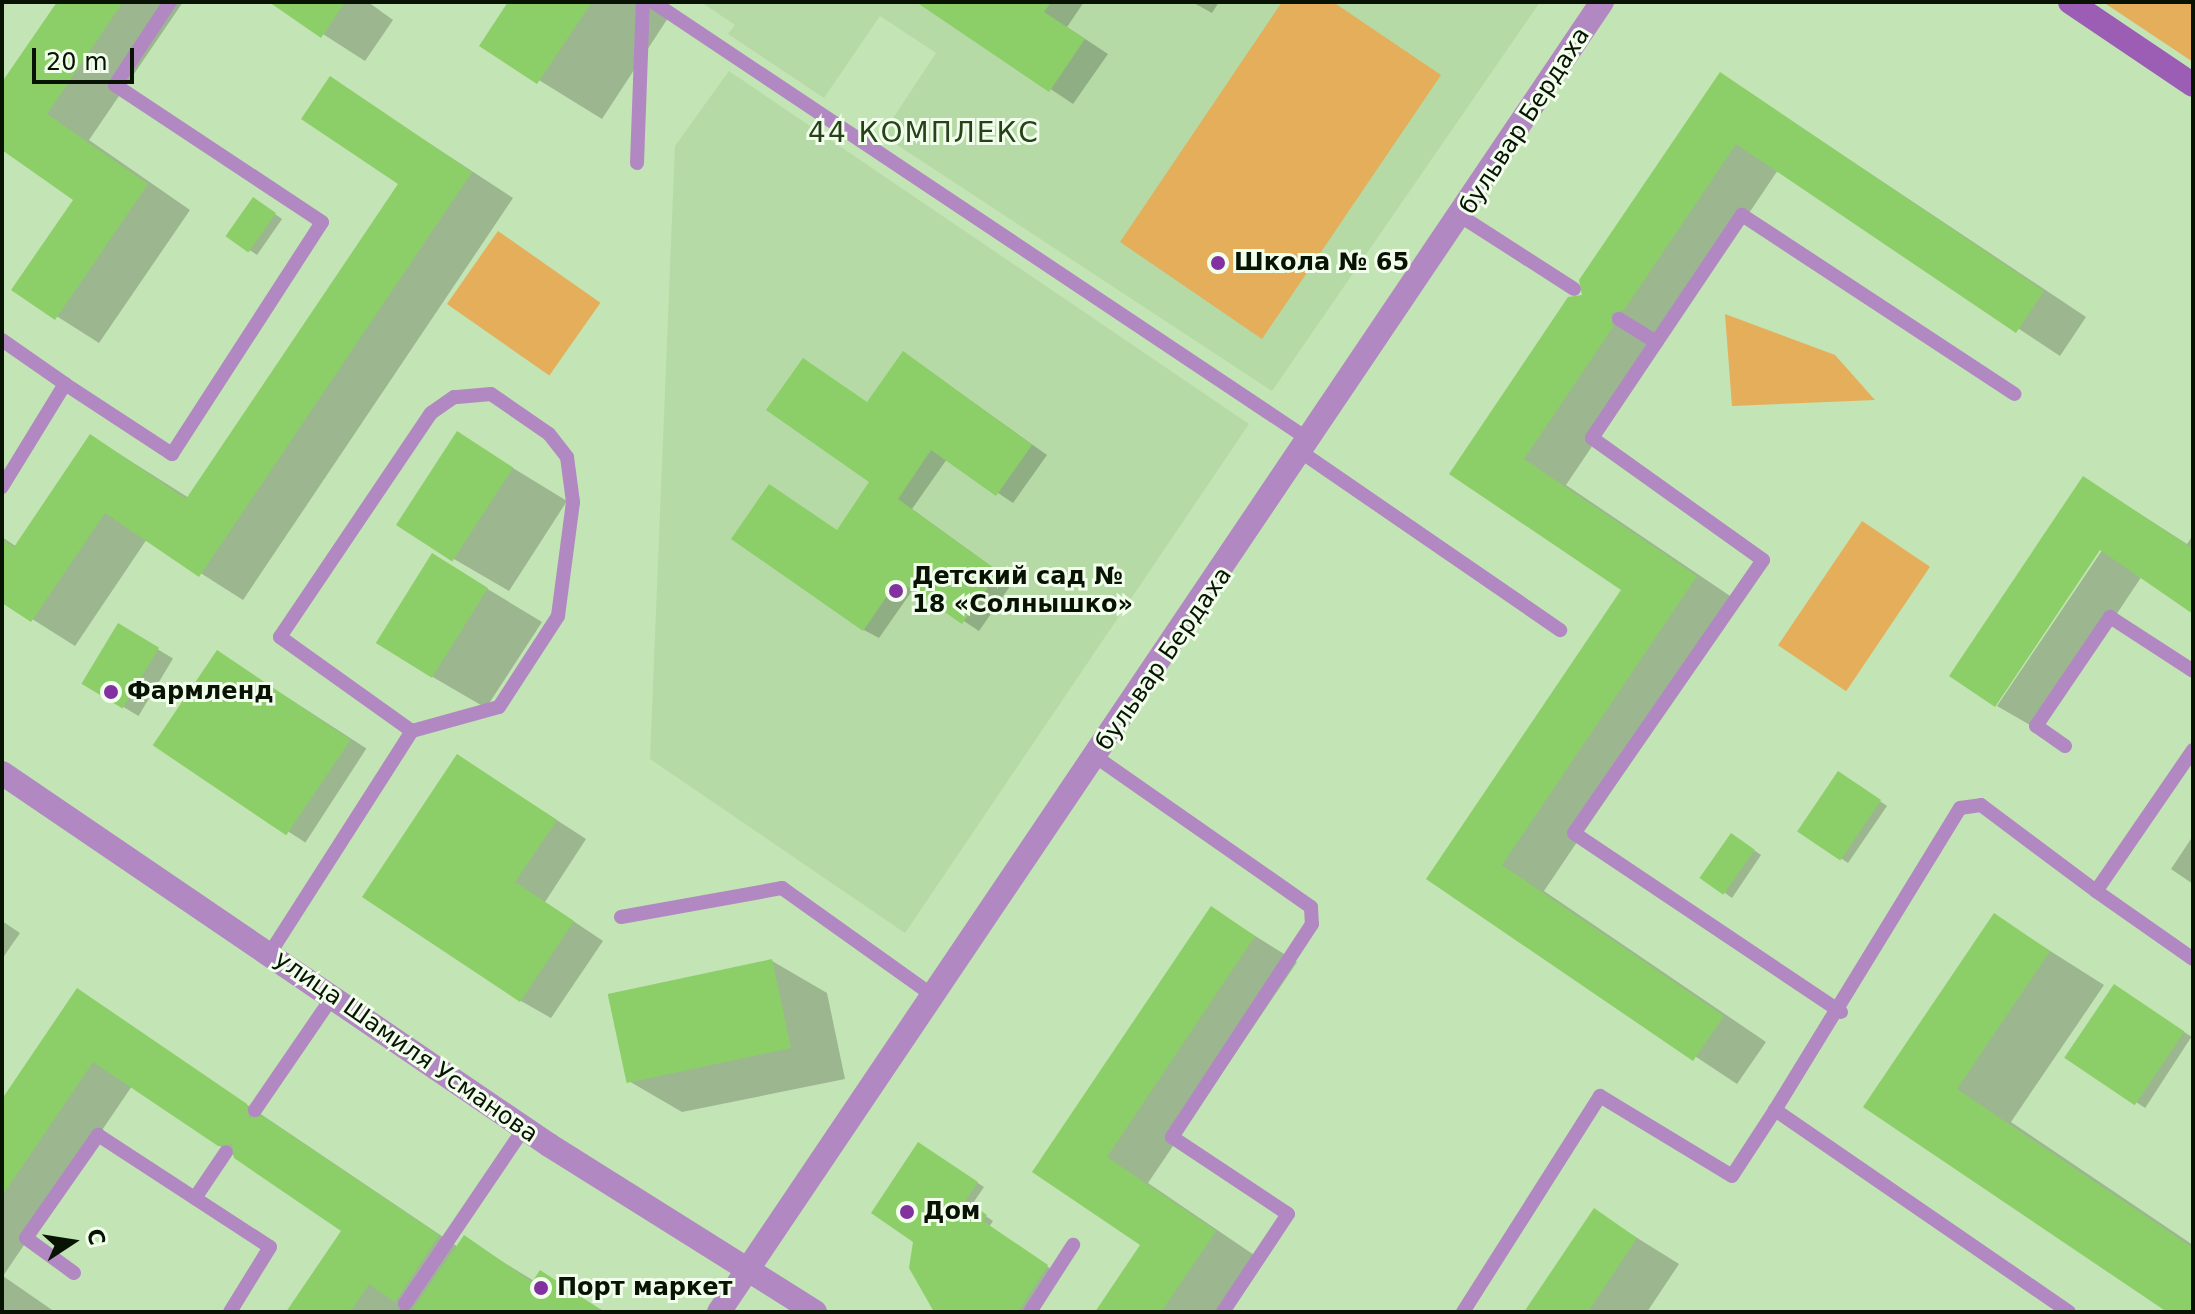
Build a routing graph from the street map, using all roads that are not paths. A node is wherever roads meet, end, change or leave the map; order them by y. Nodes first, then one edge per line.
1 (170, 2) edge
2 (643, 2) edge
3 (653, 2) edge
4 (1602, 2) edge
5 (2070, 2) edge
6 (2193, 85) edge
7 (637, 163) dead end
8 (1462, 217) junction
9 (1574, 289) dead end
10 (1619, 319) dead end
11 (2, 340) edge
12 (1656, 342) junction
13 (65, 384) junction
14 (2015, 394) dead end
15 (1307, 448) junction
16 (2, 487) edge
17 (1560, 630) dead end
18 (2193, 671) edge
19 (412, 731) junction
20 (2065, 746) dead end
21 (2192, 754) edge
22 (1096, 757) junction
23 (2, 773) edge
24 (2096, 891) junction
25 (621, 917) dead end
26 (270, 953) junction
27 (2193, 959) edge
28 (333, 996) junction
29 (935, 997) junction
30 (1841, 1012) junction
31 (255, 1110) dead end
32 (1775, 1110) junction
33 (524, 1128) junction
34 (226, 1152) dead end
35 (195, 1198) junction
36 (1073, 1245) dead end
37 (749, 1267) junction
38 (74, 1273) dead end
39 (405, 1304) dead end
40 (230, 1312) edge
41 (719, 1312) edge
42 (815, 1312) edge
43 (1030, 1312) edge
44 (1223, 1312) edge
45 (1463, 1312) edge
46 (2069, 1312) edge

1 - 13 lane
2 - 7 lane
3 - 15 lane
4 - 8 street, бульвар Бердаха
5 - 6 main road
8 - 9 lane
8 - 15 street, бульвар Бердаха
10 - 12 lane
11 - 13 lane
12 - 14 lane
12 - 30 lane
13 - 16 lane
15 - 17 lane
15 - 22 street, бульвар Бердаха
18 - 20 lane
19 - 19 lane
19 - 26 lane
21 - 24 lane
22 - 29 street, бульвар Бердаха
22 - 44 lane
23 - 26 street, улица Шамиля Усманова
24 - 27 lane
24 - 30 lane
25 - 29 lane
26 - 28 street, улица Шамиля Усманова
28 - 31 lane
28 - 33 street, улица Шамиля Усманова
29 - 37 street, бульвар Бердаха
30 - 32 lane
32 - 45 lane
32 - 46 lane
33 - 37 street, улица Шамиля Усманова
33 - 39 lane
34 - 35 lane
35 - 38 lane
35 - 40 lane
36 - 43 lane
37 - 41 street, бульвар Бердаха
37 - 42 street, улица Шамиля Усманова

